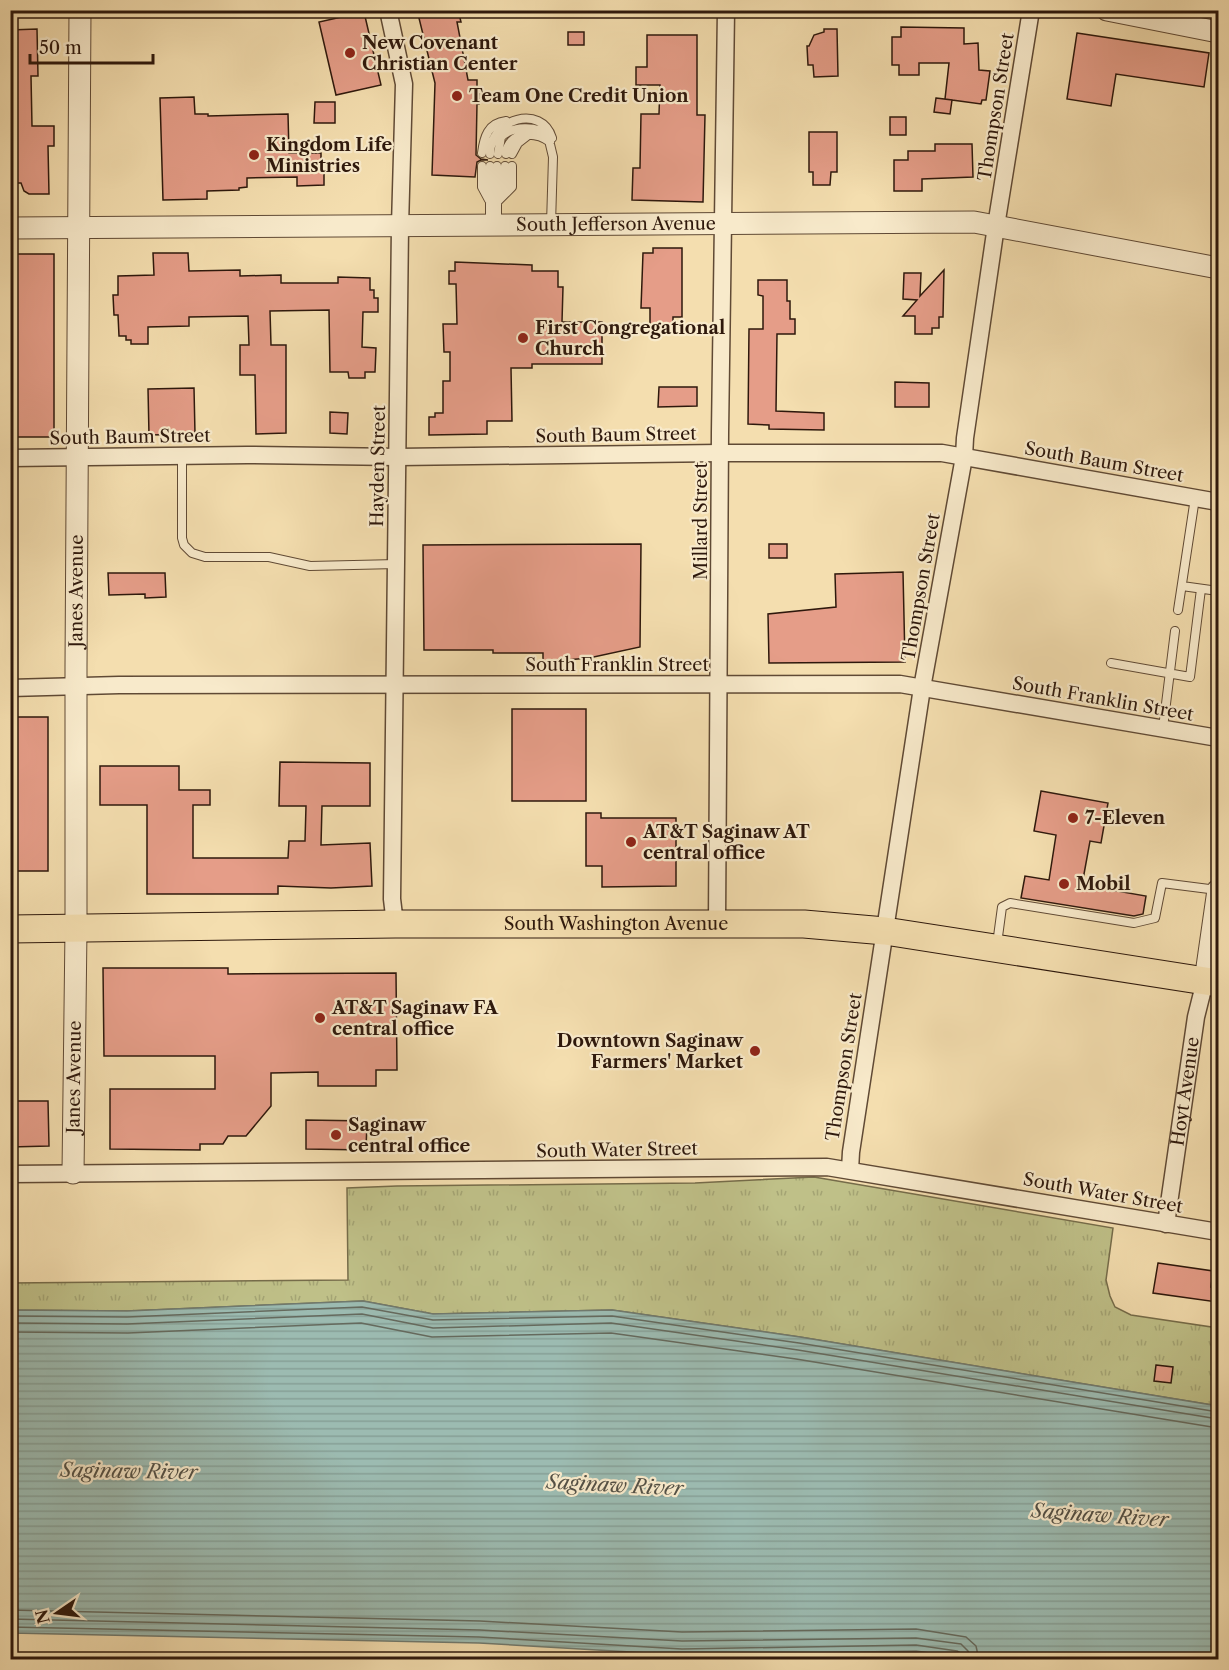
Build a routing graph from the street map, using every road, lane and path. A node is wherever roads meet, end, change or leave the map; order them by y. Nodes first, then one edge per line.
1 (80, 10) edge
2 (388, 10) edge
3 (726, 10) edge
4 (1031, 10) edge
5 (1107, 10) edge
6 (1218, 32) edge
7 (551, 146) junction
8 (497, 154) junction
9 (553, 157) junction
10 (497, 166) junction
11 (493, 202) junction
12 (551, 224) junction
13 (723, 224) junction
14 (494, 225) junction
15 (400, 226) junction
16 (996, 226) junction
17 (78, 227) junction
18 (10, 228) edge
19 (1218, 268) edge
20 (720, 453) junction
21 (77, 456) junction
22 (182, 456) junction
23 (964, 457) junction
24 (10, 458) edge
25 (398, 458) junction
26 (1195, 498) junction
27 (1218, 502) edge
28 (397, 564) junction
29 (1182, 586) junction
30 (1201, 589) junction
31 (1218, 591) edge
32 (1178, 610) dead end
33 (1175, 631) dead end
34 (1111, 663) dead end
35 (1169, 675) junction
36 (394, 685) junction
37 (719, 685) junction
38 (10, 688) edge
39 (75, 688) junction
40 (922, 688) junction
41 (1163, 728) junction
42 (1218, 738) edge
43 (1218, 890) edge
44 (395, 924) junction
45 (717, 924) junction
46 (10, 929) edge
47 (76, 929) junction
48 (885, 931) junction
49 (997, 947) junction
50 (1212, 982) edge
51 (850, 1170) junction
52 (73, 1173) junction
53 (10, 1174) edge
54 (1166, 1224) junction
55 (1218, 1232) edge

1 - 17 street, Janes Avenue
2 - 15 street, Hayden Street
3 - 13 street, Millard Street
4 - 16 street, Thompson Street
5 - 6 street
7 - 8 lane
7 - 8 lane
7 - 9 lane
8 - 9 lane
9 - 12 lane
10 - 11 lane
10 - 11 lane
10 - 11 lane
11 - 14 lane
12 - 13 street, South Jefferson Avenue
12 - 14 street, South Jefferson Avenue
13 - 16 street, South Jefferson Avenue
13 - 20 street, Millard Street
14 - 15 street, South Jefferson Avenue
15 - 17 street, South Jefferson Avenue
15 - 25 street, Hayden Street
16 - 19 street, South Jefferson Avenue
16 - 23 street, Thompson Street
17 - 18 street, South Jefferson Avenue
17 - 21 street, Janes Avenue
20 - 23 street, South Baum Street
20 - 25 street, South Baum Street
20 - 37 street, Millard Street
21 - 22 street, South Baum Street
21 - 24 street, South Baum Street
21 - 39 street, Janes Avenue
22 - 25 street, South Baum Street
22 - 28 lane
23 - 26 street, South Baum Street
23 - 40 street, Thompson Street
25 - 28 street, Hayden Street
26 - 27 street, South Baum Street
26 - 29 lane
28 - 36 street, Hayden Street
29 - 30 lane
29 - 32 lane
30 - 31 lane
30 - 35 lane
33 - 35 lane
34 - 35 lane
35 - 41 lane
36 - 37 street, South Franklin Street
36 - 39 street, South Franklin Street
36 - 44 street, Hayden Street
37 - 40 street, South Franklin Street
37 - 45 street, Millard Street
38 - 39 street, South Franklin Street
39 - 47 street, Janes Avenue
40 - 41 street, South Franklin Street
40 - 48 street, Thompson Street
41 - 42 street, South Franklin Street
43 - 49 lane
43 - 50 street, Hoyt Avenue
44 - 45 main road, South Washington Avenue
44 - 47 main road, South Washington Avenue
45 - 48 main road, South Washington Avenue
46 - 47 main road, South Washington Avenue
47 - 52 street, Janes Avenue
48 - 49 main road, South Washington Avenue
48 - 51 street, Thompson Street
49 - 50 main road, South Washington Avenue
50 - 54 street, Hoyt Avenue
51 - 52 street, South Water Street
51 - 54 street, South Water Street
52 - 53 street, South Water Street
54 - 55 street, South Water Street

